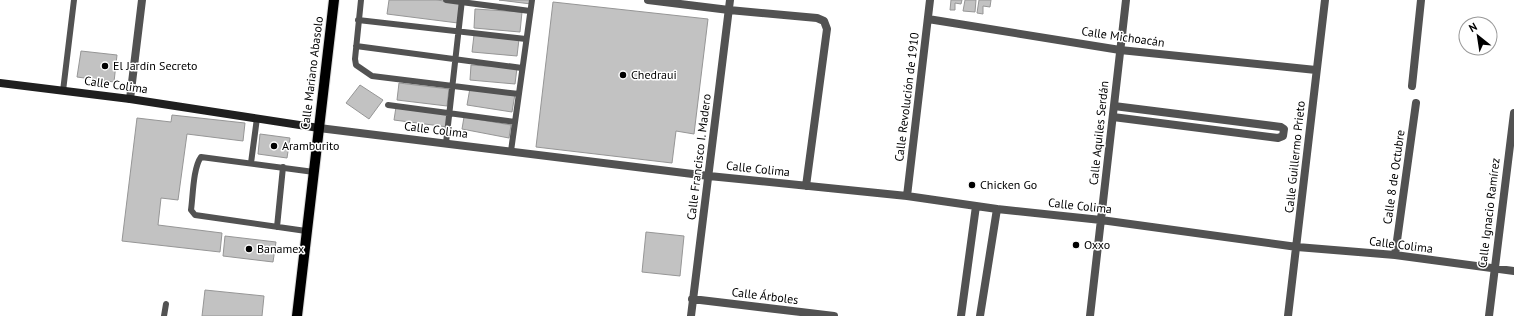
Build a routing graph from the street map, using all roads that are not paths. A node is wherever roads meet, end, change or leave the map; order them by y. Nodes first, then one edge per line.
1 (74, 0) edge
2 (142, 0) edge
3 (334, 0) edge
4 (361, 0) edge
5 (446, 0) edge
6 (532, 0) edge
7 (648, 0) edge
8 (730, 0) edge
9 (930, 0) edge
10 (1126, 0) edge
11 (1325, 0) edge
12 (1421, 0) edge
13 (462, 1) edge
14 (729, 10) junction
15 (530, 12) junction
16 (928, 19) junction
17 (358, 20) junction
18 (458, 31) junction
19 (526, 40) junction
20 (356, 46) junction
21 (1120, 50) junction
22 (455, 58) junction
23 (522, 68) junction
24 (1316, 70) junction
25 (0, 83) edge
26 (1412, 86) dead end
27 (453, 87) junction
28 (63, 91) junction
29 (519, 94) junction
30 (130, 99) junction
31 (1416, 103) dead end
32 (388, 106) dead end
33 (1114, 106) junction
34 (1514, 113) edge
35 (450, 114) junction
36 (1193, 116) junction
37 (1113, 117) junction
38 (257, 118) junction
39 (1234, 121) junction
40 (515, 122) junction
41 (1191, 126) junction
42 (319, 128) junction
43 (1232, 131) junction
44 (446, 143) junction
45 (511, 152) junction
46 (250, 163) junction
47 (284, 167) junction
48 (314, 172) junction
49 (709, 176) junction
50 (806, 186) junction
51 (907, 196) junction
52 (976, 206) junction
53 (997, 209) junction
54 (1101, 220) junction
55 (277, 227) junction
56 (306, 231) junction
57 (1297, 246) junction
58 (1395, 256) junction
59 (1494, 269) junction
60 (1514, 271) edge
61 (692, 299) junction
62 (166, 304) dead end
63 (164, 316) edge
64 (297, 316) edge
65 (691, 316) edge
66 (834, 316) edge
67 (961, 316) edge
68 (980, 316) edge
69 (1090, 316) edge
70 (1288, 316) edge
71 (1489, 316) edge

1 - 28 lane
2 - 30 street
3 - 42 main road, Calle Mariano Abasolo
4 - 17 lane
5 - 13 lane
6 - 15 lane
7 - 14 street
8 - 14 street, Calle Francisco I. Madero
9 - 16 street, Calle Revolución de 1910
10 - 21 street, Calle Aquiles Serdán
11 - 24 street, Calle Guillermo Prieto
12 - 26 street
13 - 15 lane
13 - 18 lane
14 - 49 street, Calle Francisco I. Madero
14 - 50 street
15 - 19 lane
16 - 21 street, Calle Michoacán
16 - 51 street, Calle Revolución de 1910
17 - 18 lane
17 - 20 lane
18 - 19 lane
18 - 22 lane
19 - 23 lane
20 - 22 lane
20 - 27 lane
21 - 24 street, Calle Michoacán
21 - 33 street, Calle Aquiles Serdán
22 - 23 lane
22 - 27 lane
23 - 29 lane
24 - 57 street, Calle Guillermo Prieto
25 - 28 street, Calle Colima
27 - 29 lane
27 - 35 lane
28 - 30 street, Calle Colima
29 - 40 lane
30 - 38 street, Calle Colima
31 - 58 street, Calle 8 de Octubre
32 - 35 lane
33 - 36 street
33 - 37 street, Calle Aquiles Serdán
34 - 59 street, Calle Ignacio Ramírez
35 - 40 lane
35 - 44 lane
36 - 39 street
36 - 41 street
37 - 41 street
37 - 54 street, Calle Aquiles Serdán
38 - 42 street, Calle Colima
38 - 46 lane
39 - 43 street
39 - 43 street
40 - 45 lane
41 - 43 street
42 - 44 street, Calle Colima
42 - 48 main road, Calle Mariano Abasolo
44 - 45 street, Calle Colima
45 - 49 street, Calle Colima
46 - 47 lane
46 - 55 lane
47 - 48 lane
47 - 55 lane
48 - 56 main road, Calle Mariano Abasolo
49 - 50 street, Calle Colima
49 - 61 street, Calle Francisco I. Madero
50 - 51 street, Calle Colima
51 - 52 street, Calle Colima
52 - 53 street, Calle Colima
52 - 67 street
53 - 54 street, Calle Colima
53 - 68 street
54 - 57 street, Calle Colima
54 - 69 street, Calle Aquiles Serdán
55 - 56 lane
56 - 64 main road, Calle Mariano Abasolo
57 - 58 street, Calle Colima
57 - 70 street, Calle Guillermo Prieto
58 - 59 street, Calle Colima
59 - 60 street, Calle Colima
59 - 71 street, Calle Ignacio Ramírez
61 - 65 street, Calle Francisco I. Madero
61 - 66 street, Calle Árboles
62 - 63 lane

